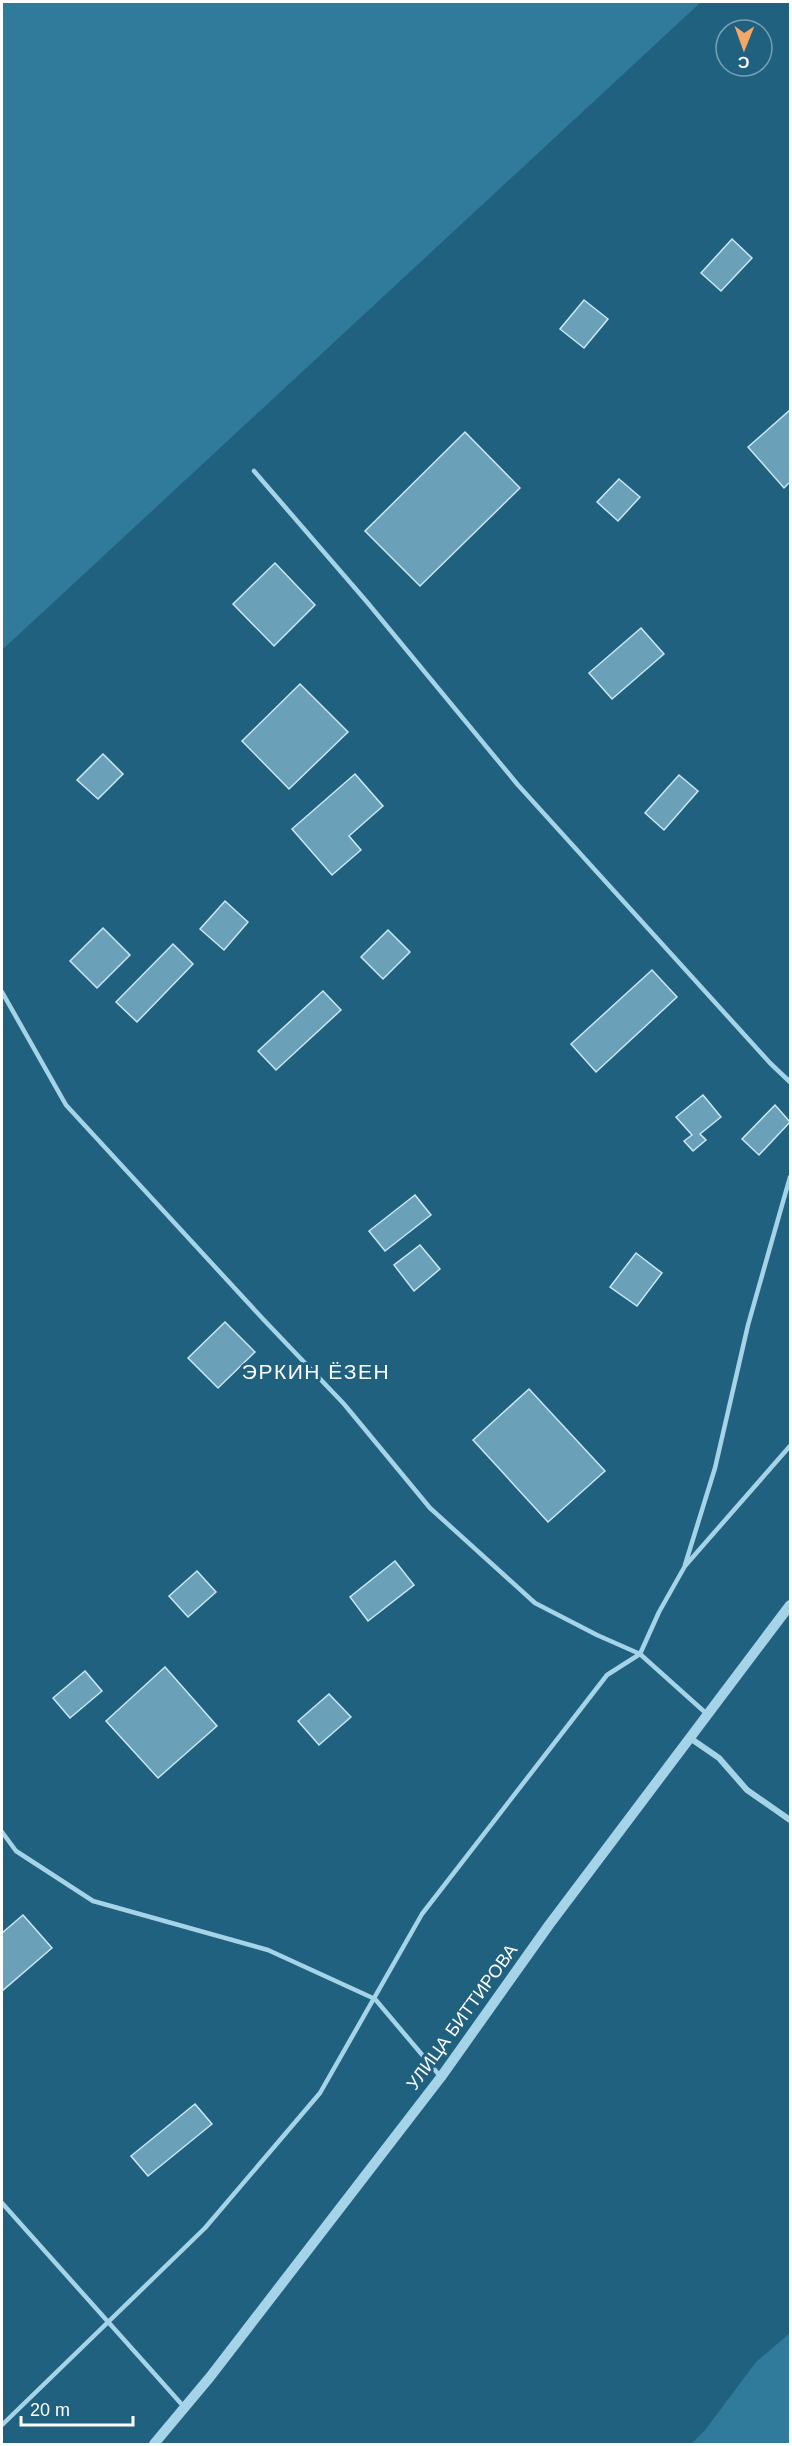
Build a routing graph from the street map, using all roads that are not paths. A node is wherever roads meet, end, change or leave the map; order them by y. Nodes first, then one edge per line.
1 (254, 471) dead end
2 (2, 992) edge
3 (790, 1082) edge
4 (790, 1177) edge
5 (790, 1446) edge
6 (685, 1566) junction
7 (790, 1605) edge
8 (640, 1654) junction
9 (708, 1716) junction
10 (690, 1738) junction
11 (790, 1820) edge
12 (2, 1832) edge
13 (375, 1999) junction
14 (441, 2077) junction
15 (2, 2203) edge
16 (107, 2322) junction
17 (185, 2408) junction
18 (2, 2425) edge
19 (154, 2445) edge

1 - 3 lane
2 - 8 lane
4 - 6 lane
5 - 6 lane
6 - 8 lane
7 - 9 street, УЛИЦА БИТТИРОВА
8 - 9 lane
8 - 13 lane
9 - 10 street, УЛИЦА БИТТИРОВА
10 - 11 street
10 - 14 street, УЛИЦА БИТТИРОВА
12 - 13 lane
13 - 14 lane
13 - 16 lane
14 - 17 street, УЛИЦА БИТТИРОВА
15 - 16 lane
16 - 17 lane
16 - 18 lane
17 - 19 street, УЛИЦА БИТТИРОВА

